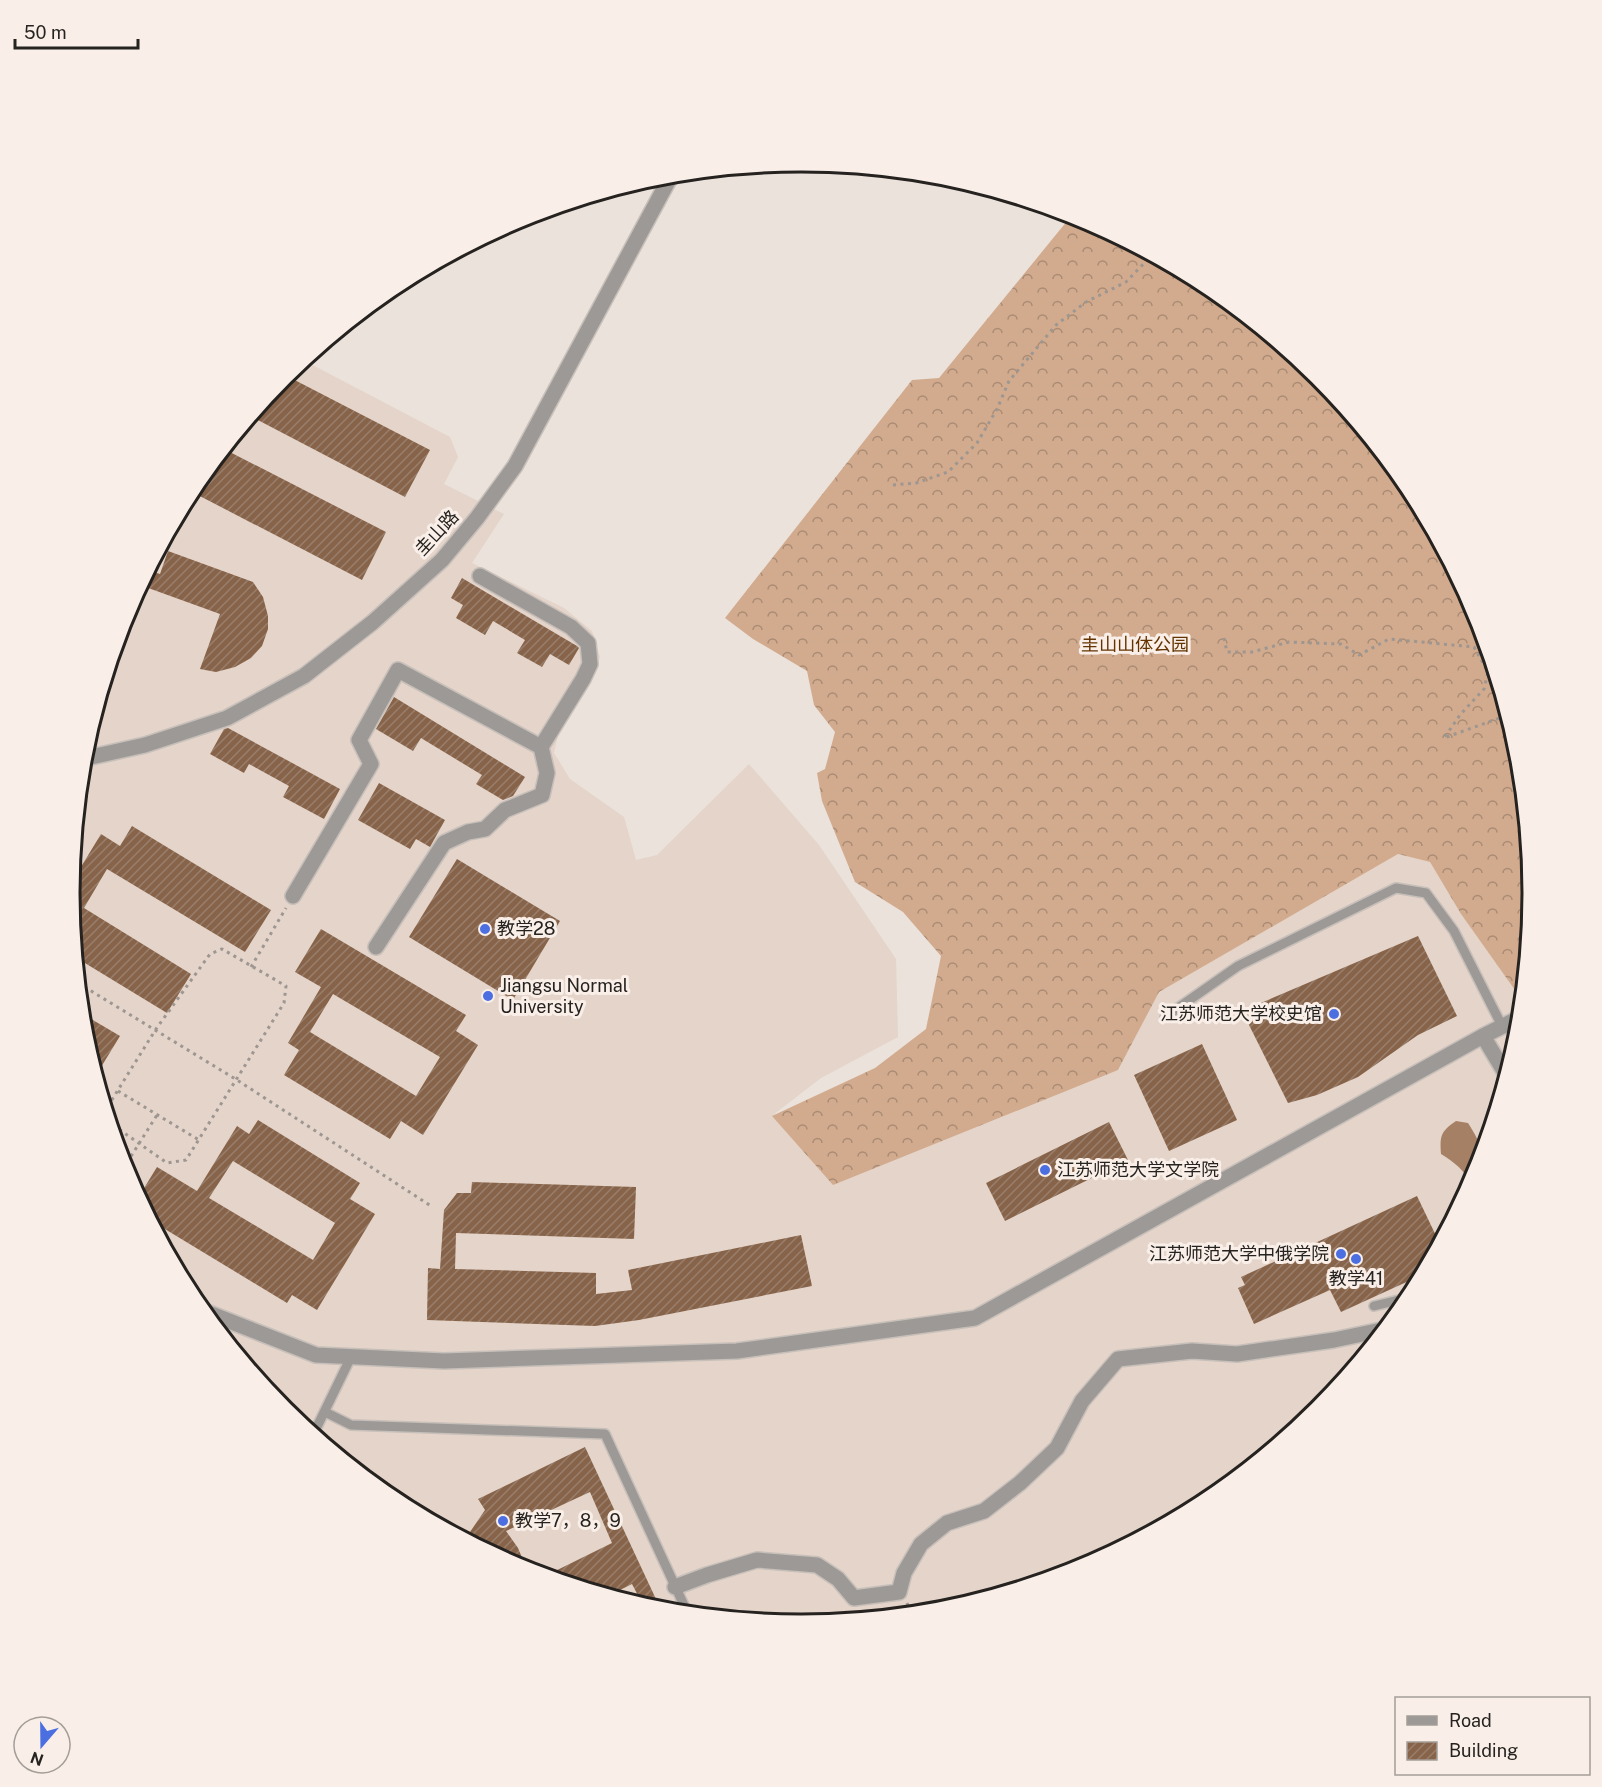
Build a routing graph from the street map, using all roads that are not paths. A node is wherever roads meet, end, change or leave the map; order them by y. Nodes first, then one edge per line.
1 (666, 185) edge
2 (480, 576) dead end
3 (541, 747) junction
4 (92, 757) edge
5 (293, 896) road end
6 (376, 947) dead end
7 (1165, 1017) dead end
8 (1511, 1022) edge
9 (1502, 1026) junction
10 (1483, 1036) junction
11 (1501, 1066) edge
12 (1396, 1301) edge
13 (1374, 1306) dead end
14 (217, 1316) edge
15 (1374, 1332) edge
16 (351, 1357) junction
17 (325, 1412) junction
18 (317, 1428) edge
19 (675, 1587) junction
20 (684, 1605) edge

1 - 4 street, 圭山路
2 - 3 street
3 - 5 street
3 - 6 street
7 - 9 lane
8 - 9 street
9 - 10 street
10 - 11 street
10 - 16 street
12 - 13 lane
14 - 16 street
15 - 19 street
16 - 17 lane
17 - 18 lane
17 - 19 lane
19 - 20 lane

